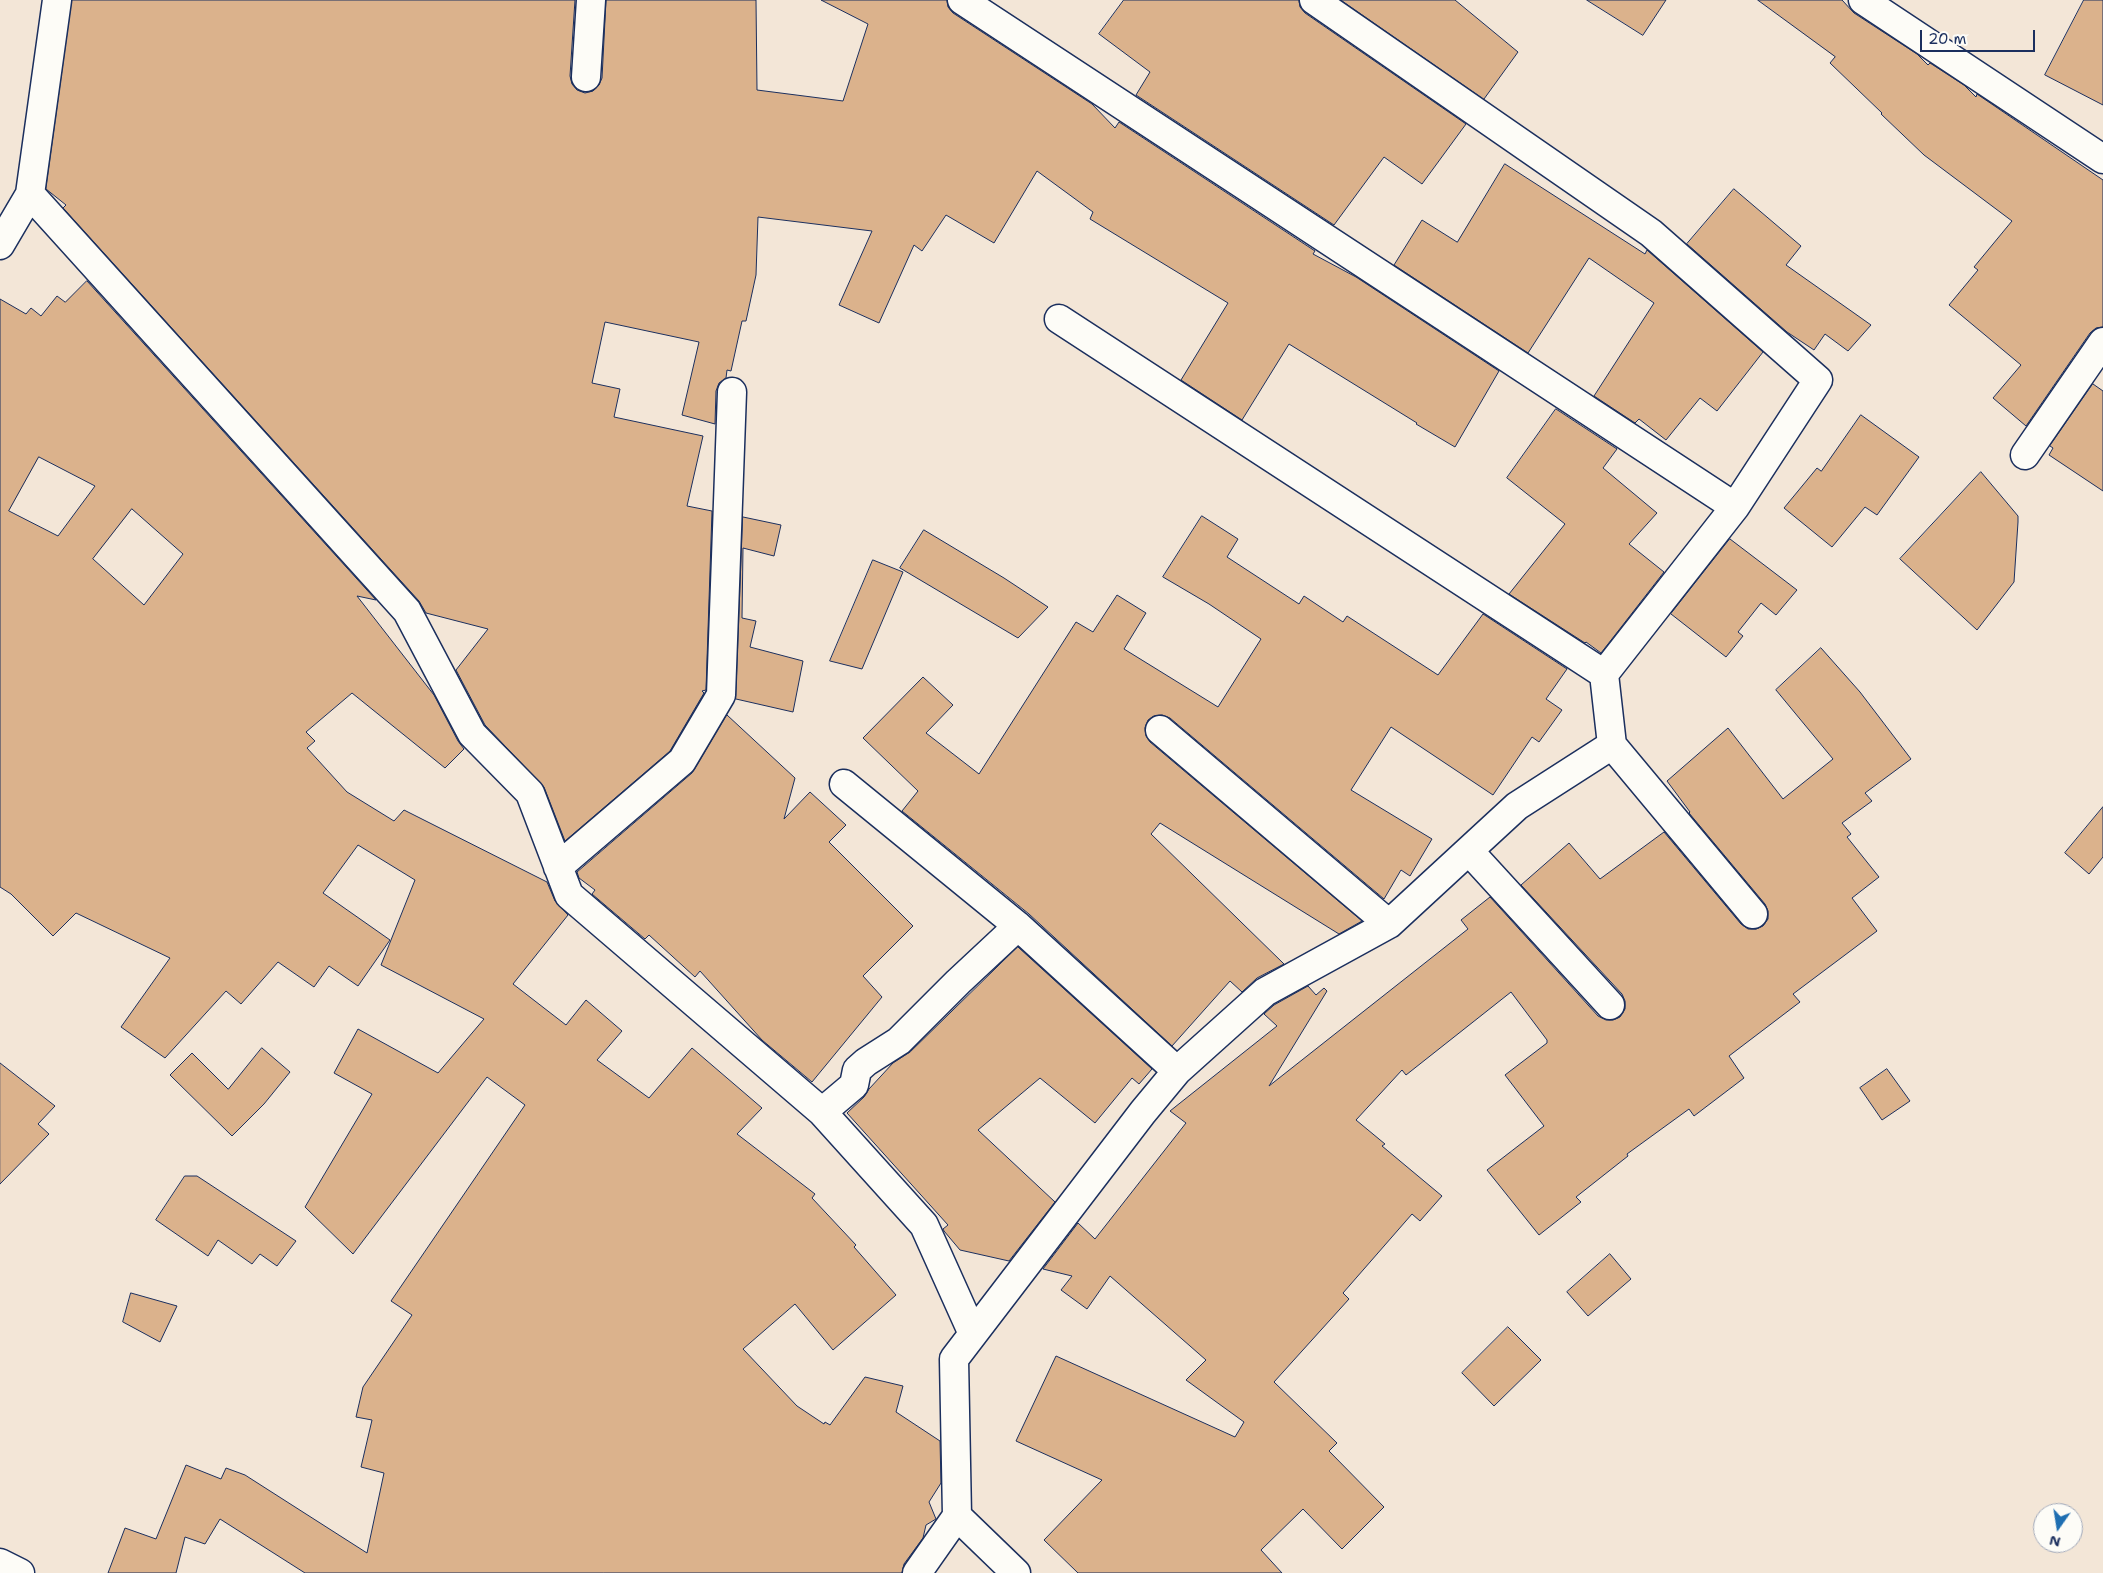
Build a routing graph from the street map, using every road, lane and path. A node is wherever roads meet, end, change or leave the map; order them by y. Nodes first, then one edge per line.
1 (57, 0) edge
2 (591, 0) edge
3 (962, 0) edge
4 (1314, 0) edge
5 (1864, 0) edge
6 (586, 77) dead end
7 (2103, 159) edge
8 (30, 194) junction
9 (0, 245) edge
10 (1059, 319) dead end
11 (2103, 342) edge
12 (732, 392) dead end
13 (2025, 456) dead end
14 (1735, 506) junction
15 (1604, 674) junction
16 (1160, 730) dead end
17 (1612, 745) junction
18 (844, 784) dead end
19 (1469, 850) junction
20 (558, 867) junction
21 (1753, 914) dead end
22 (1390, 924) junction
23 (1018, 926) junction
24 (1610, 1005) dead end
25 (1178, 1071) junction
26 (822, 1112) junction
27 (973, 1334) junction
28 (957, 1516) junction
29 (0, 1563) edge
30 (20, 1573) edge
31 (917, 1573) edge
32 (1016, 1573) edge

1 - 8 street
2 - 6 street
3 - 14 street
4 - 14 street
5 - 7 street
8 - 9 street
8 - 20 street
10 - 15 street
11 - 13 street
12 - 20 street
14 - 15 street
15 - 17 street
16 - 22 street
17 - 19 street
17 - 21 street
18 - 23 street
19 - 22 street
19 - 24 street
20 - 26 street
22 - 25 street
23 - 25 street
23 - 26 street
25 - 27 street
26 - 27 street
27 - 28 street
28 - 31 street
28 - 32 street
29 - 30 street

